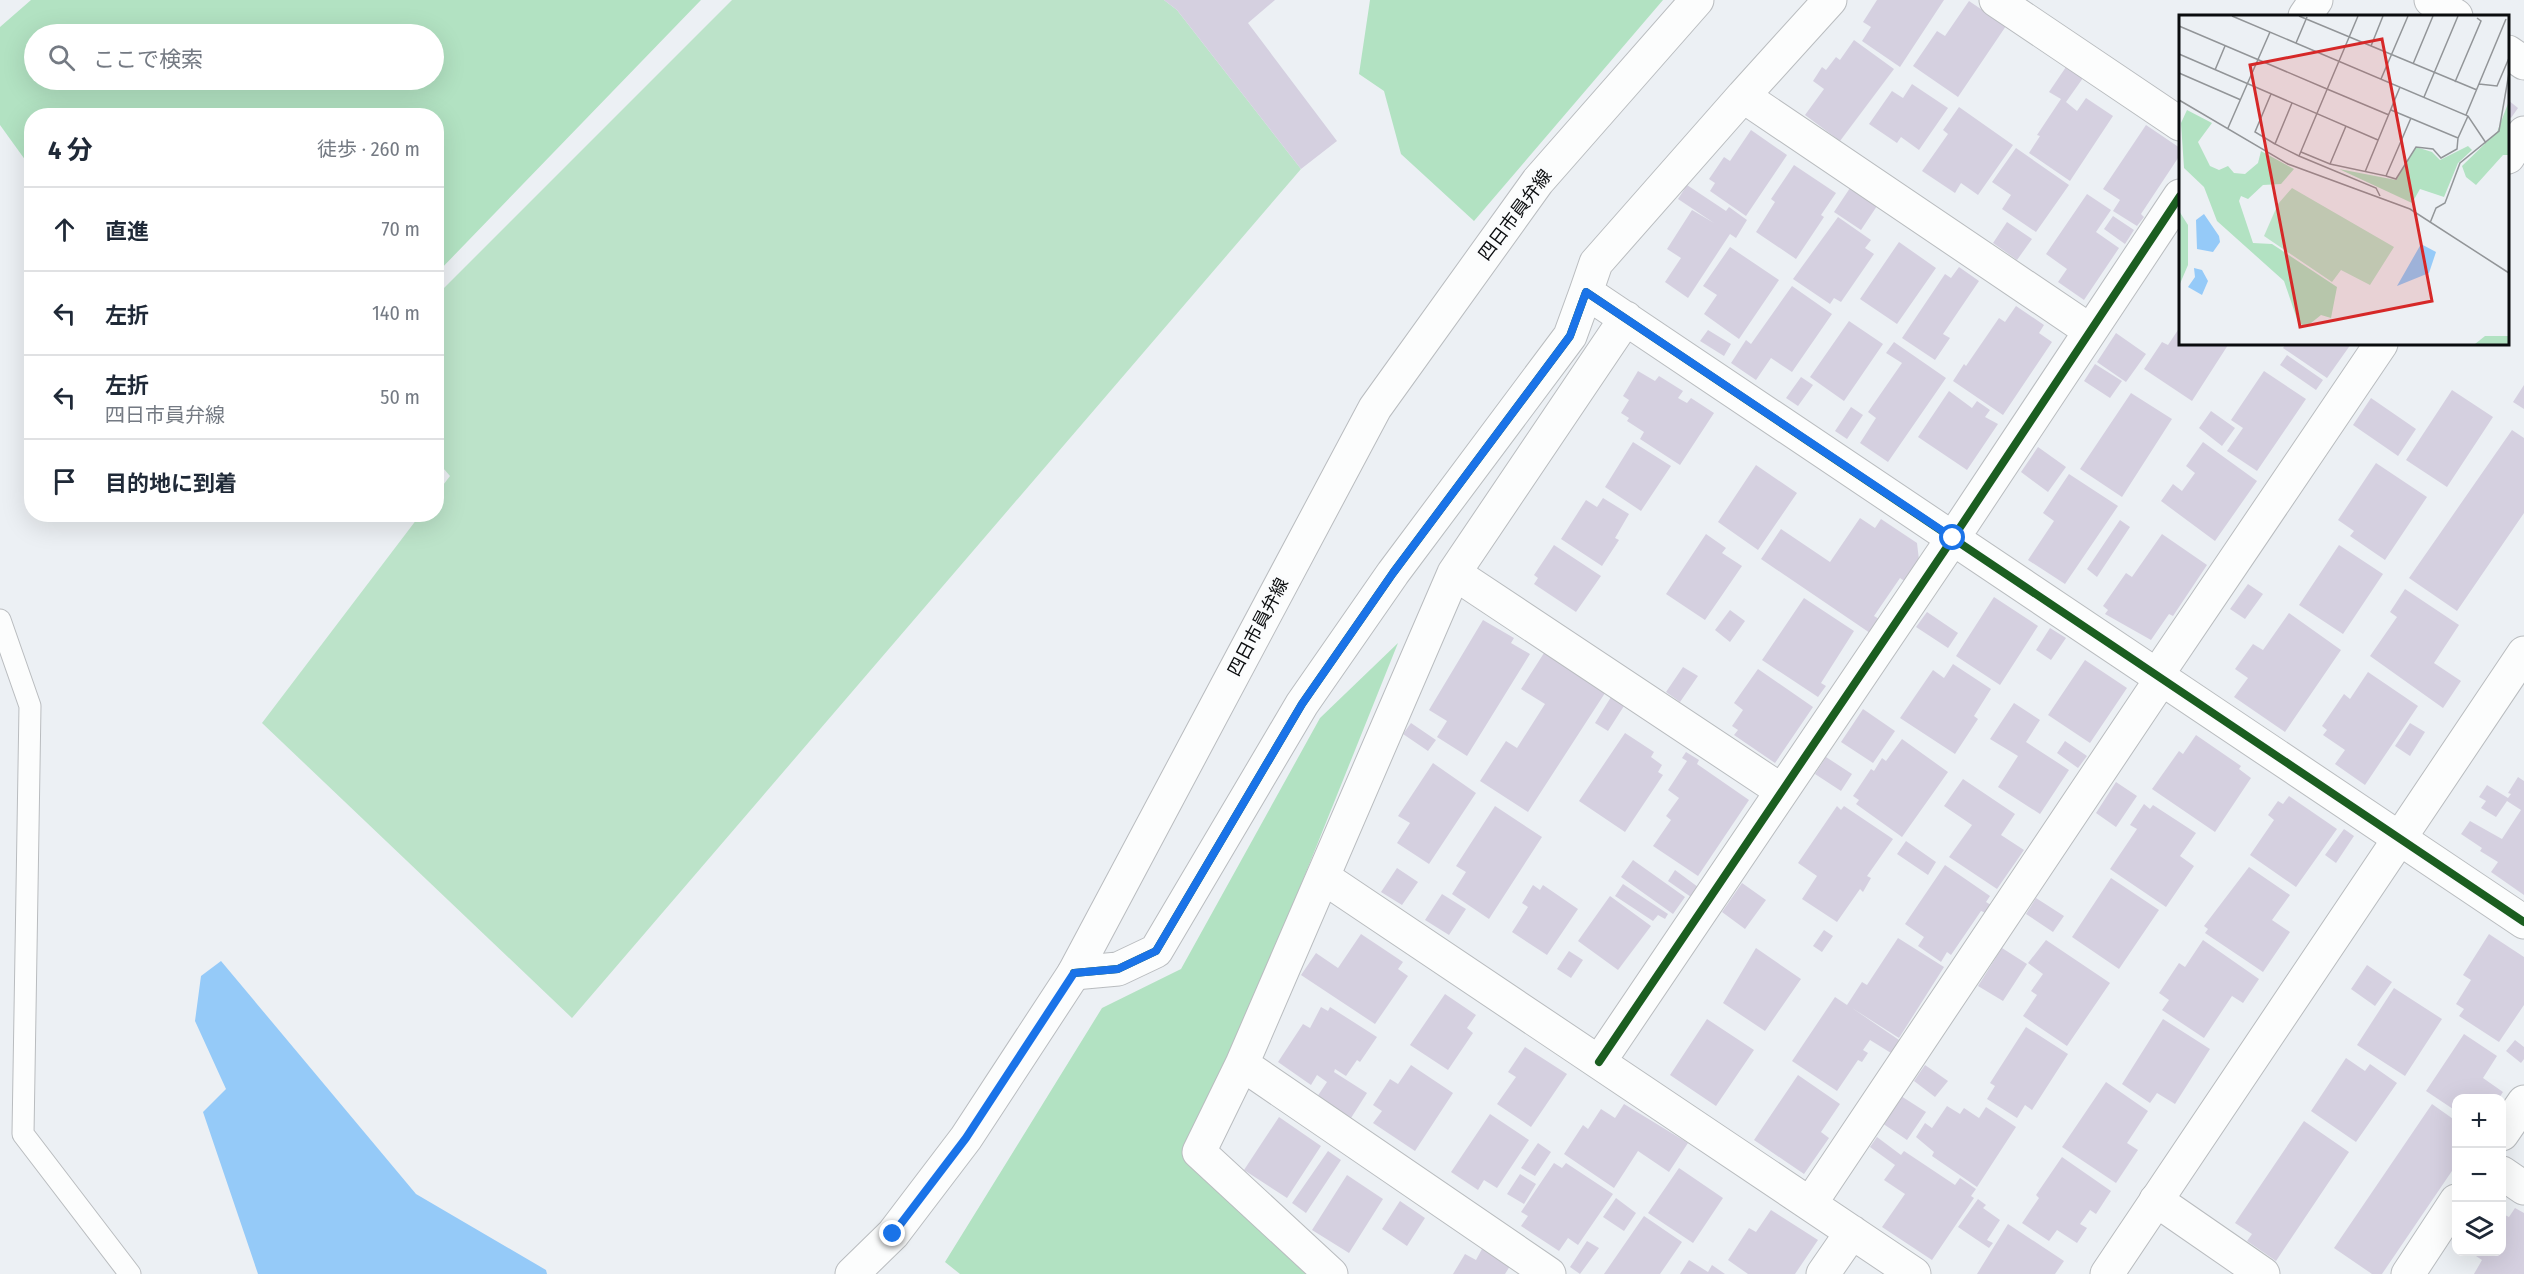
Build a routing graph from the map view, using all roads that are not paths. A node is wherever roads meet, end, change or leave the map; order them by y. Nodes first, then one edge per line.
1 (1697, 0) edge
2 (1830, 0) edge
3 (1996, 0) edge
4 (2316, 0) edge
5 (2432, 0) edge
6 (2306, 15) edge
7 (2454, 15) edge
8 (2509, 53) edge
9 (2524, 63) edge
10 (1743, 96) junction
11 (2179, 123) edge
12 (2524, 133) edge
13 (2509, 156) edge
14 (2179, 199) edge
15 (1586, 292) junction
16 (1626, 318) junction
17 (2089, 330) junction
18 (2380, 345) edge
19 (1953, 538) junction
20 (1454, 573) junction
21 (0, 620) edge
22 (2524, 653) edge
23 (2159, 677) junction
24 (1782, 791) junction
25 (2400, 839) junction
26 (1323, 877) junction
27 (2524, 922) edge
28 (1074, 973) junction
29 (1599, 1062) junction
30 (1242, 1064) junction
31 (2524, 1102) edge
32 (2506, 1128) edge
33 (2506, 1176) edge
34 (2524, 1188) edge
35 (2156, 1200) junction
36 (2456, 1202) edge
37 (1810, 1204) junction
38 (1852, 1232) junction
39 (1544, 1272) edge
40 (130, 1274) edge
41 (852, 1274) edge
42 (1331, 1274) edge
43 (1824, 1274) edge
44 (1914, 1274) edge
45 (2107, 1274) edge
46 (2263, 1274) edge
47 (2408, 1274) edge

1 - 28 street, 四日市員弁線
2 - 10 street
3 - 11 street
4 - 6 street
5 - 7 street
8 - 9 street
10 - 15 street
10 - 17 street
12 - 13 street
14 - 17 street
15 - 16 street
15 - 28 street
16 - 19 street
16 - 20 street
17 - 19 street
18 - 23 street
19 - 23 street
19 - 24 street
20 - 24 street
20 - 26 street
21 - 40 lane
22 - 25 street
23 - 25 street
23 - 37 street
24 - 29 street
25 - 27 street
25 - 35 street
26 - 29 street
26 - 30 street
28 - 41 street, 四日市員弁線
29 - 37 street
30 - 39 street
30 - 42 street
31 - 32 street
33 - 34 street
35 - 45 street
35 - 46 street
36 - 47 street
37 - 38 street
38 - 43 street
38 - 44 street

